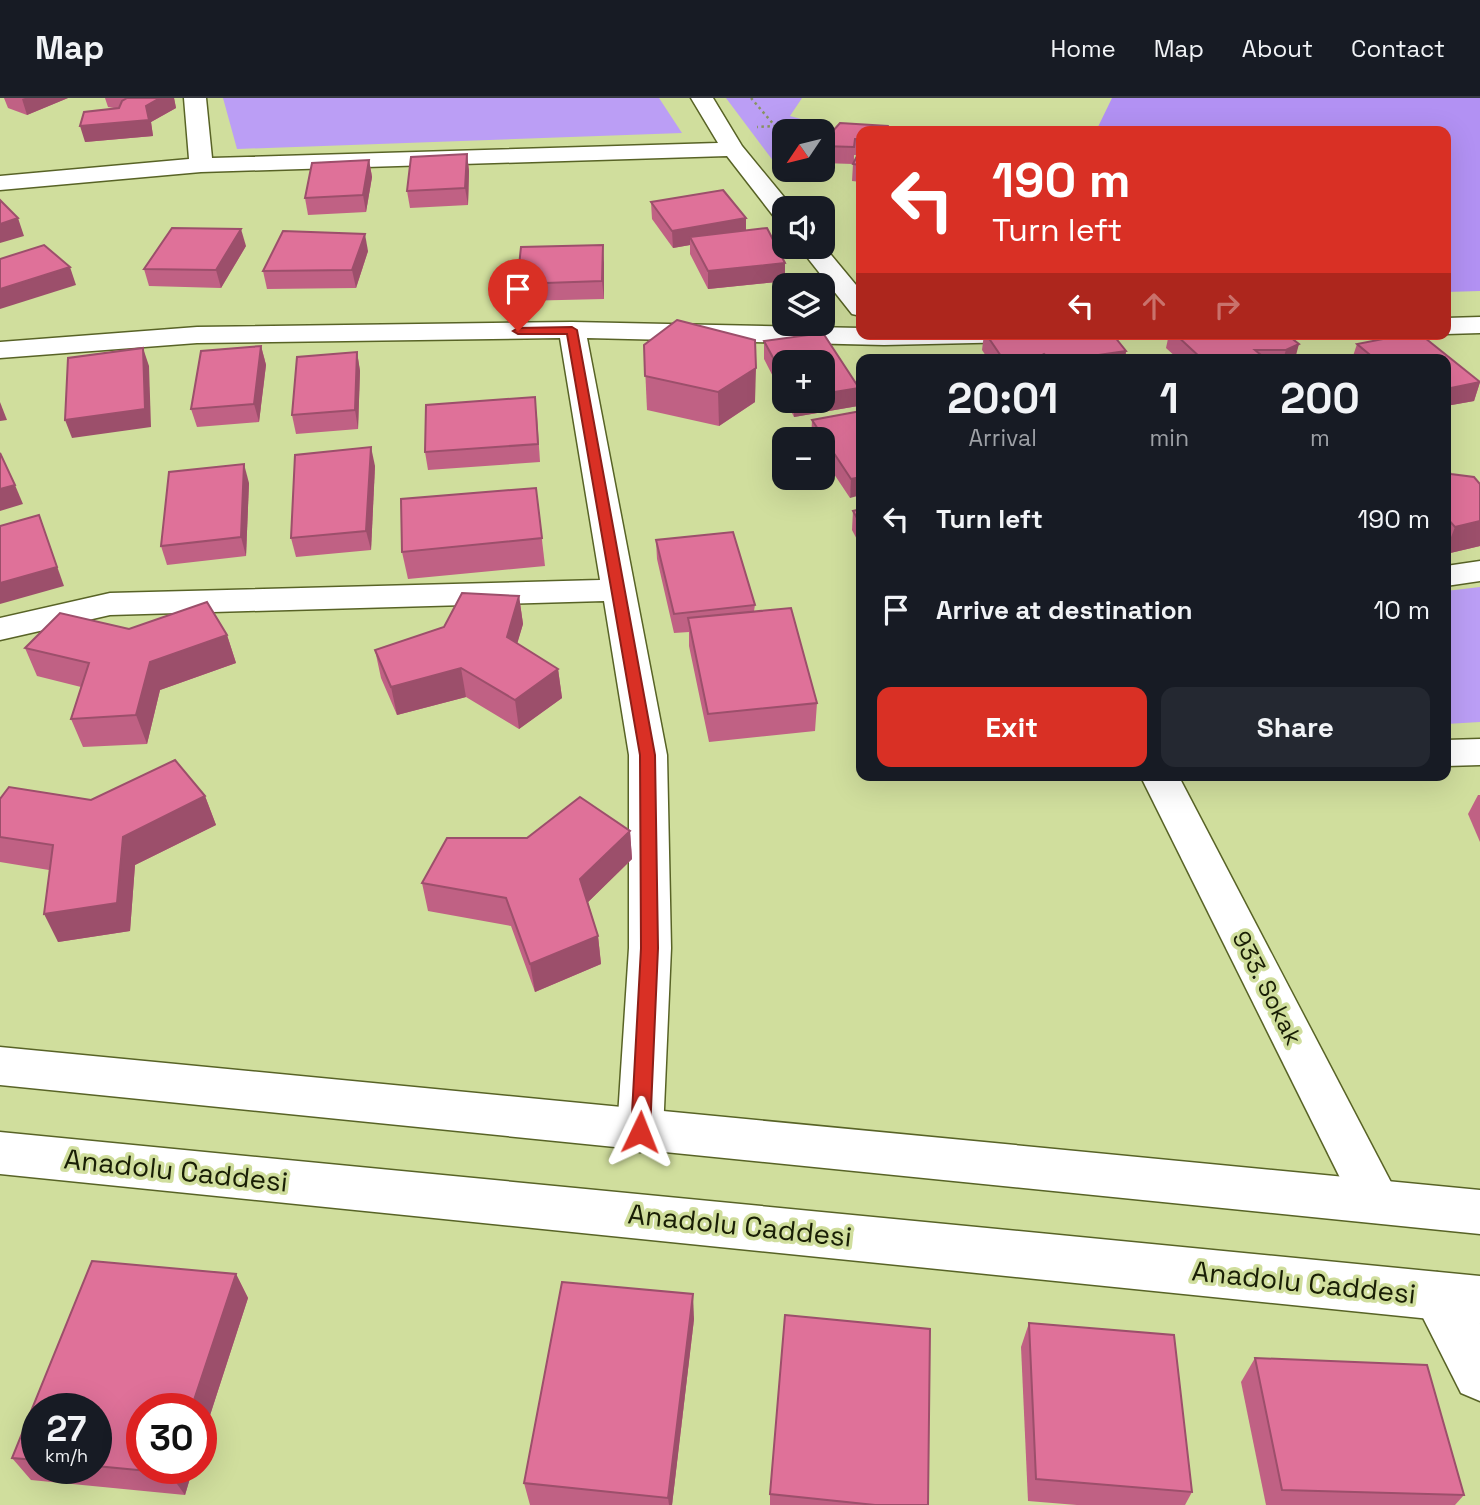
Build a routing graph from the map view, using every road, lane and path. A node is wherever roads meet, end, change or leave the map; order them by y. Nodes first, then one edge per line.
1 (195, 98) edge
2 (702, 98) edge
3 (733, 149) junction
4 (201, 165) junction
5 (0, 183) edge
6 (772, 197) edge
7 (821, 259) edge
8 (856, 302) edge
9 (1480, 325) edge
10 (1451, 326) edge
11 (572, 330) junction
12 (933, 340) edge
13 (888, 343) edge
14 (0, 350) edge
15 (1480, 571) edge
16 (1451, 575) edge
17 (618, 590) junction
18 (0, 629) edge
19 (1480, 752) edge
20 (1451, 753) edge
21 (1162, 781) edge
22 (0, 1066) edge
23 (640, 1132) junction
24 (0, 1153) edge
25 (1376, 1201) junction
26 (1480, 1212) edge
27 (1459, 1298) edge
28 (1480, 1375) edge

1 - 4 street
2 - 3 street
3 - 4 street
3 - 6 street
4 - 5 street
7 - 8 street
9 - 10 street
11 - 13 street
11 - 14 street
11 - 17 street
12 - 13 street
15 - 16 street
17 - 18 street
17 - 23 street
19 - 20 street
21 - 25 street, 933. Sokak
22 - 23 street
23 - 25 street
24 - 27 street, Anadolu Caddesi
25 - 26 street
27 - 28 street

